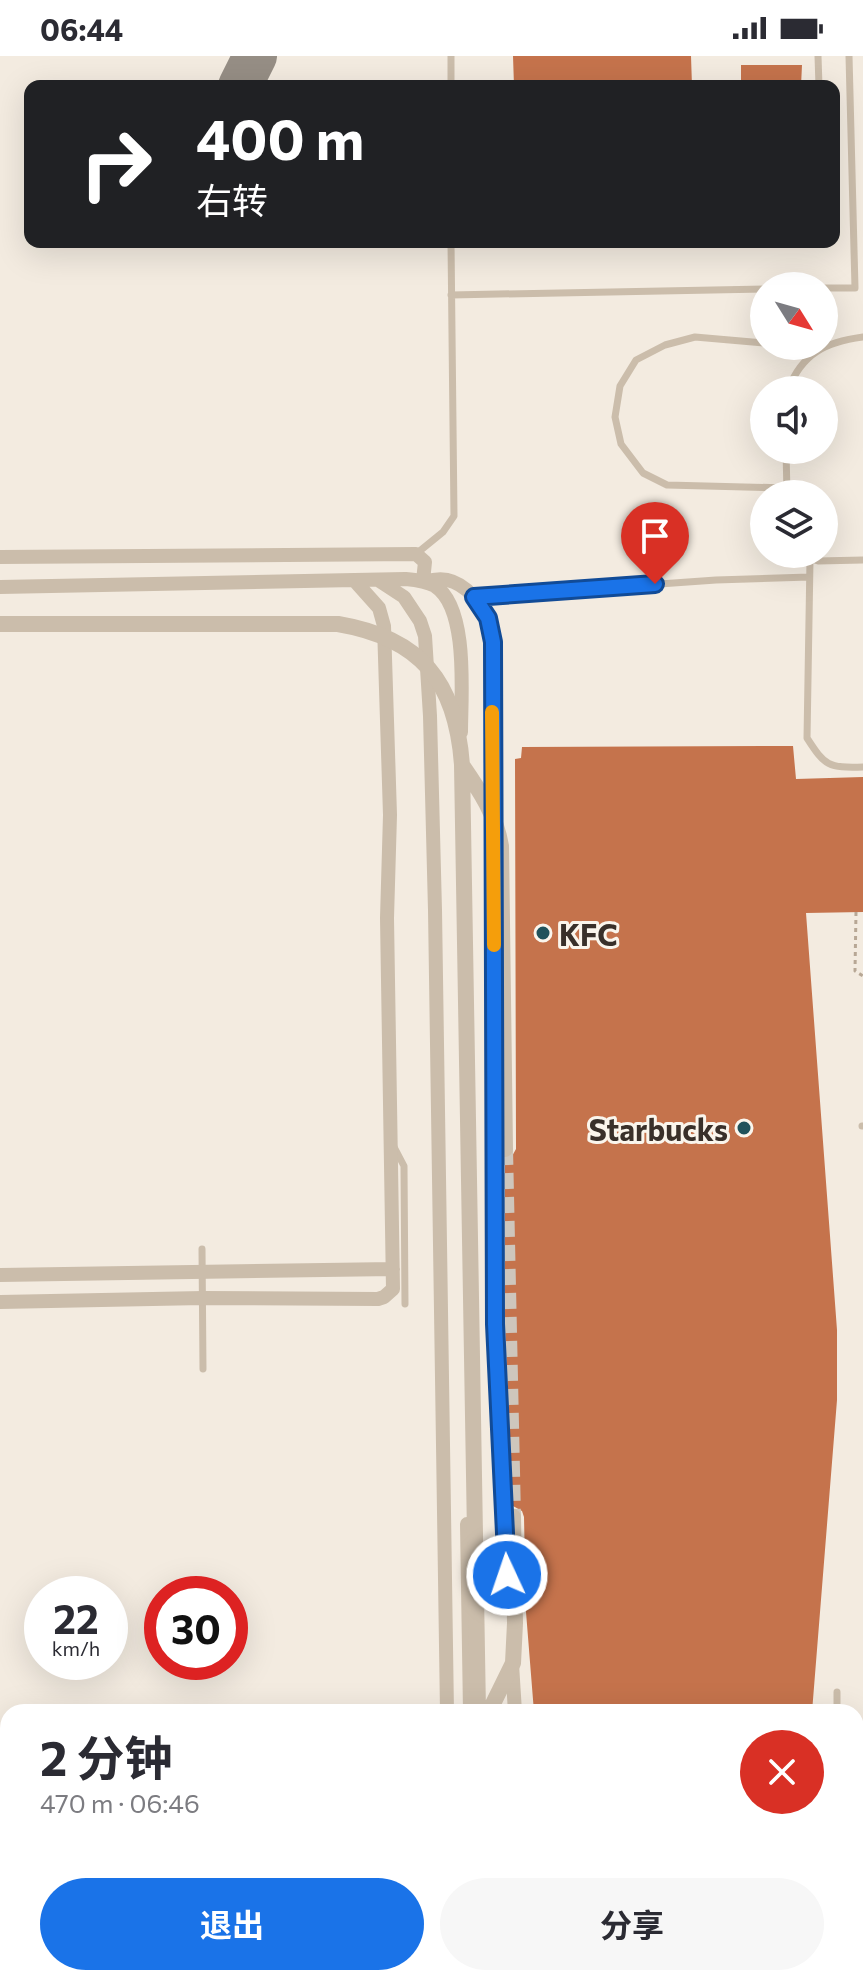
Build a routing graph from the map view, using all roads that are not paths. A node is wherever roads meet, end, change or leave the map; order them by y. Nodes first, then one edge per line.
1 (451, 56) edge
2 (818, 56) edge
3 (849, 56) edge
4 (451, 80) edge
5 (819, 80) edge
6 (451, 248) edge
7 (838, 288) edge
8 (750, 289) edge
9 (451, 295) junction
10 (863, 337) edge
11 (838, 340) edge
12 (750, 342) edge
13 (809, 360) edge
14 (794, 376) edge
15 (750, 489) edge
16 (416, 554) junction
17 (0, 557) edge
18 (838, 560) edge
19 (863, 560) edge
20 (810, 568) edge
21 (809, 577) junction
22 (354, 580) junction
23 (378, 580) junction
24 (424, 582) junction
25 (0, 587) edge
26 (474, 597) junction
27 (0, 624) edge
28 (462, 765) junction
29 (863, 767) edge
30 (392, 1143) junction
31 (505, 1149) tunnel mouth
32 (202, 1249) dead end
33 (393, 1269) junction
34 (202, 1271) junction
35 (0, 1275) edge
36 (203, 1298) junction
37 (0, 1302) edge
38 (405, 1304) dead end
39 (203, 1369) dead end
40 (513, 1517) tunnel mouth
41 (837, 1692) dead end
42 (447, 1704) edge
43 (470, 1704) edge
44 (478, 1704) edge
45 (493, 1704) edge
46 (515, 1704) edge
47 (837, 1704) edge

1 - 4 lane
2 - 5 lane
3 - 7 lane
6 - 9 lane
8 - 9 lane
9 - 16 lane
10 - 11 lane
12 - 15 lane
13 - 14 lane
16 - 17 street
16 - 24 street
18 - 19 lane
20 - 21 lane
21 - 26 lane
21 - 29 lane
22 - 23 street
22 - 25 street
22 - 30 street
23 - 24 street
23 - 42 street
24 - 26 street
24 - 43 street
26 - 46 street
27 - 28 street, bridge
28 - 31 street, bridge
28 - 44 street, bridge
30 - 33 street
30 - 38 lane
32 - 34 lane
33 - 34 street
33 - 36 street
34 - 35 street
34 - 36 lane
36 - 37 street
36 - 39 lane
40 - 45 street, bridge
41 - 47 lane

